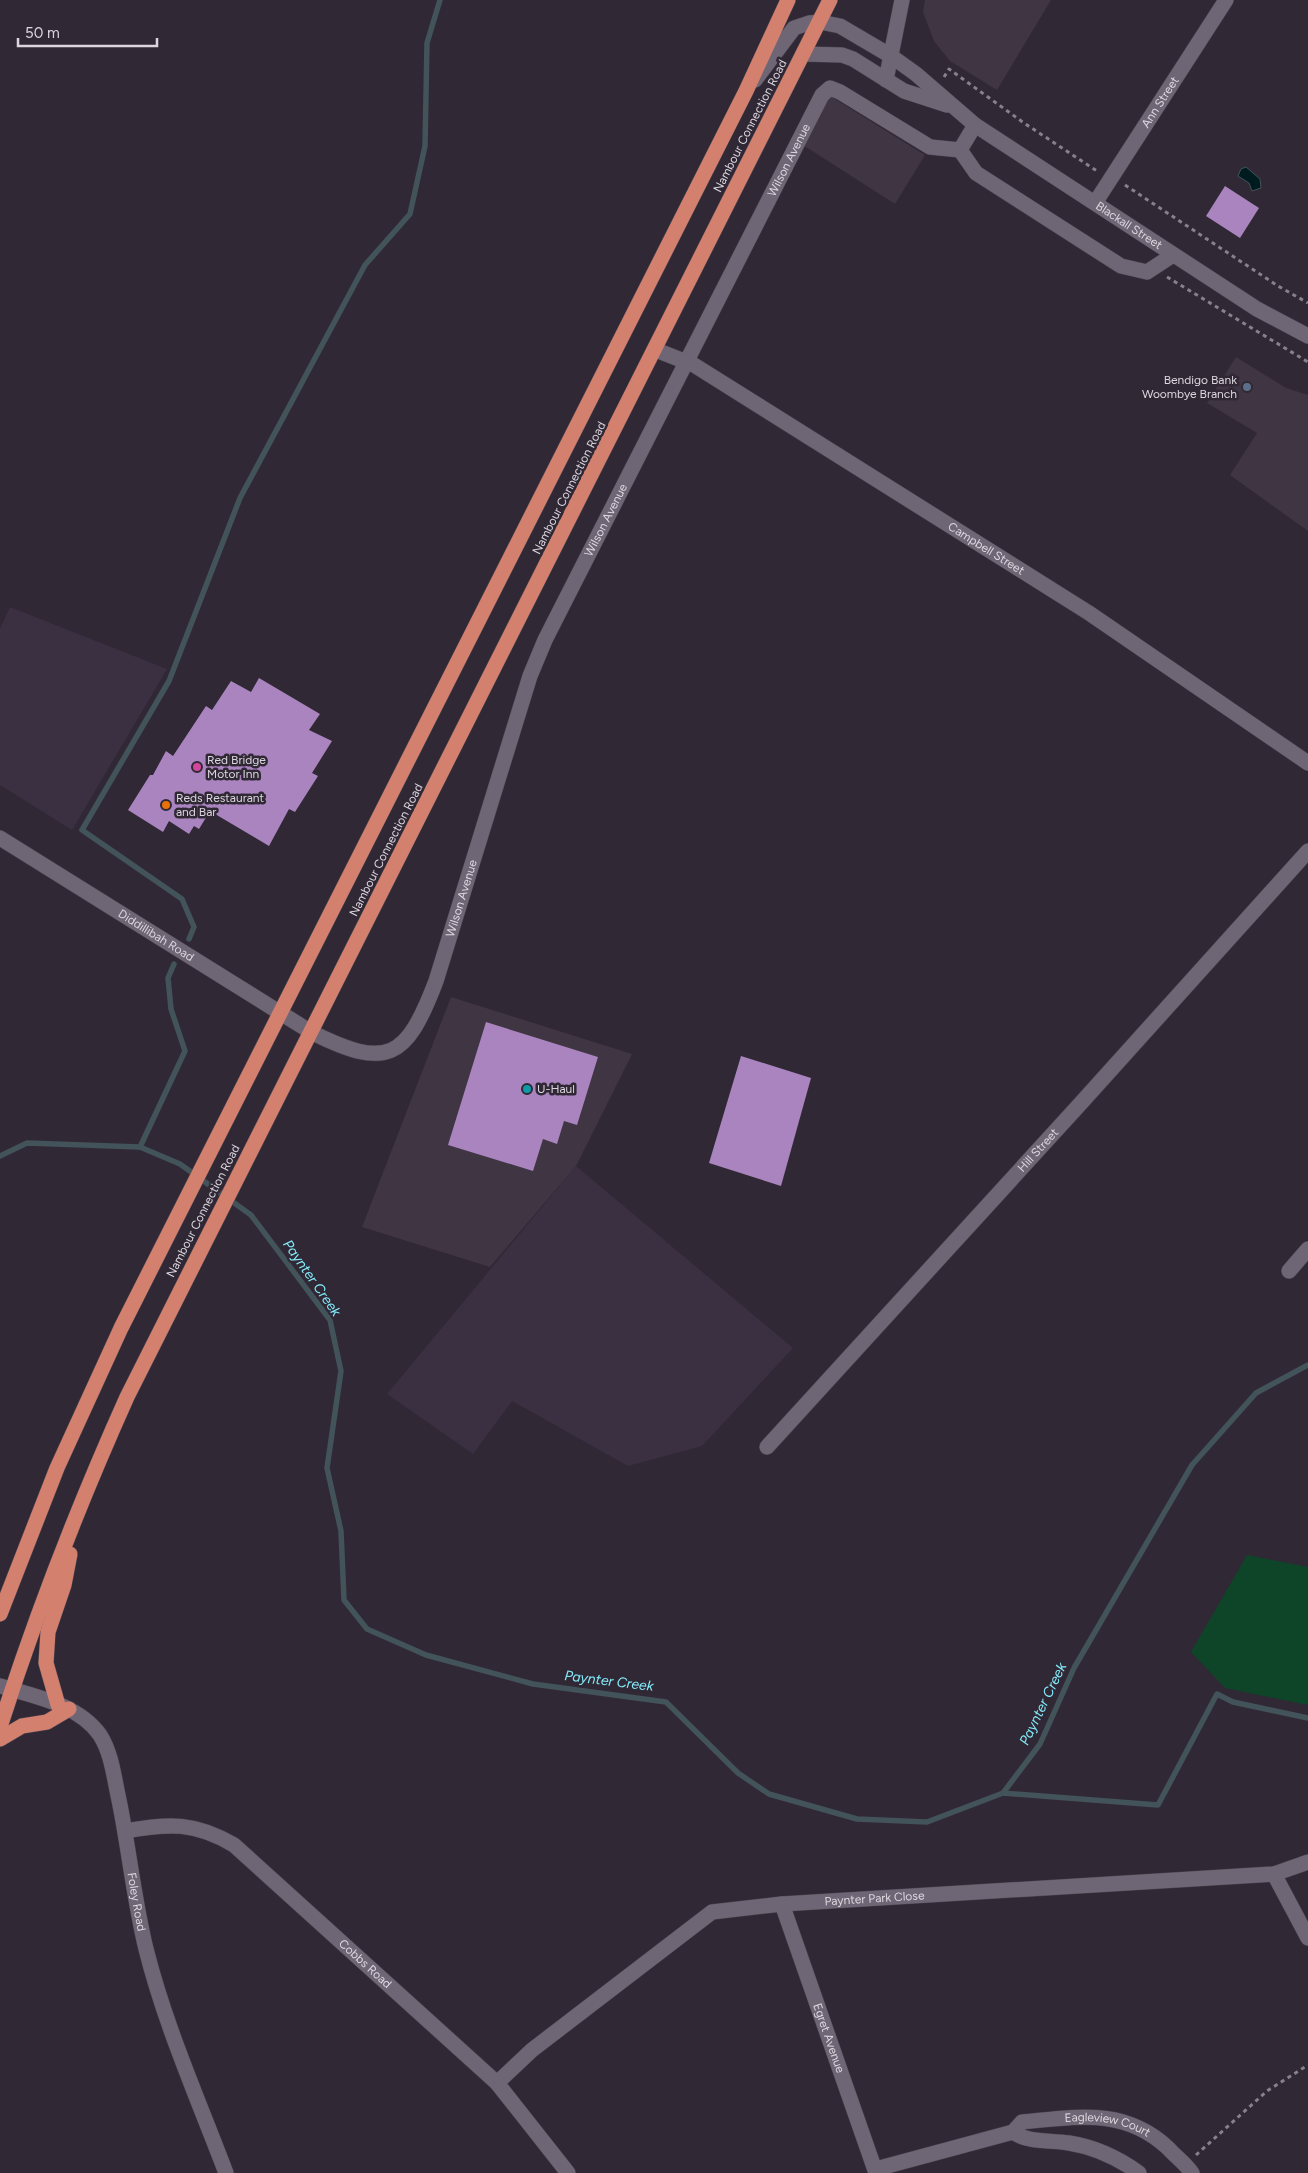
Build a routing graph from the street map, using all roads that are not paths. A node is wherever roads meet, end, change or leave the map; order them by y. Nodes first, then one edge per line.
1 (788, 0) edge
2 (830, 0) edge
3 (902, 0) edge
4 (1226, 0) edge
5 (820, 22) junction
6 (804, 54) junction
7 (891, 56) junction
8 (886, 80) junction
9 (746, 91) junction
10 (952, 107) junction
11 (975, 125) junction
12 (960, 150) junction
13 (1095, 203) junction
14 (1173, 255) junction
15 (1308, 336) edge
16 (656, 350) junction
17 (687, 362) junction
18 (1308, 763) edge
19 (0, 838) edge
20 (1308, 851) edge
21 (280, 1012) junction
22 (311, 1032) junction
23 (1308, 1248) edge
24 (1289, 1271) dead end
25 (767, 1446) dead end
26 (77, 1516) junction
27 (0, 1614) edge
28 (6, 1688) edge
29 (64, 1707) junction
30 (0, 1727) edge
31 (0, 1739) edge
32 (125, 1831) junction
33 (1308, 1862) edge
34 (1274, 1874) junction
35 (782, 1904) junction
36 (1308, 1938) edge
37 (497, 2084) junction
38 (1013, 2132) junction
39 (1189, 2169) edge
40 (876, 2171) edge
41 (226, 2173) edge
42 (568, 2173) edge
43 (1139, 2173) edge

1 - 9 highway, Nambour Connection Road
2 - 5 highway, Nambour Connection Road
3 - 7 street
4 - 13 street, Ann Street
5 - 6 highway, Nambour Connection Road
5 - 7 street, Blackall Street
5 - 9 street, Blackall Street
6 - 8 street, Blackall Street
6 - 16 highway, Nambour Connection Road
7 - 8 street
7 - 10 street, Blackall Street
8 - 10 street, Blackall Street
9 - 21 highway, Nambour Connection Road
10 - 11 street, Blackall Street
11 - 12 street
11 - 13 street, Blackall Street
12 - 14 street
12 - 17 street, Wilson Avenue
13 - 14 street, Blackall Street
14 - 15 street, Blackall Street
16 - 17 street, Campbell Street
16 - 22 highway, Nambour Connection Road
17 - 18 street, Campbell Street
17 - 22 street, Wilson Avenue
19 - 21 street, Diddillibah Road
20 - 25 street, Hill Street
21 - 22 street, Diddillibah Road
21 - 27 highway, Nambour Connection Road
22 - 26 highway, Nambour Connection Road
23 - 24 street
26 - 28 highway, Nambour Connection Road
26 - 29 highway
28 - 29 street, Foley Road
28 - 30 highway, Nambour Connection Road
29 - 31 highway
29 - 32 street, Foley Road
32 - 37 street, Cobbs Road
32 - 41 street, Foley Road
33 - 34 street, Paynter Park Close
34 - 35 street, Paynter Park Close
34 - 36 street
35 - 37 street, Paynter Park Close
35 - 40 street, Egret Avenue
37 - 42 street, Cobbs Road
38 - 39 street, Eagleview Court
38 - 40 street, Eagleview Court
38 - 43 street, Eagleview Court

